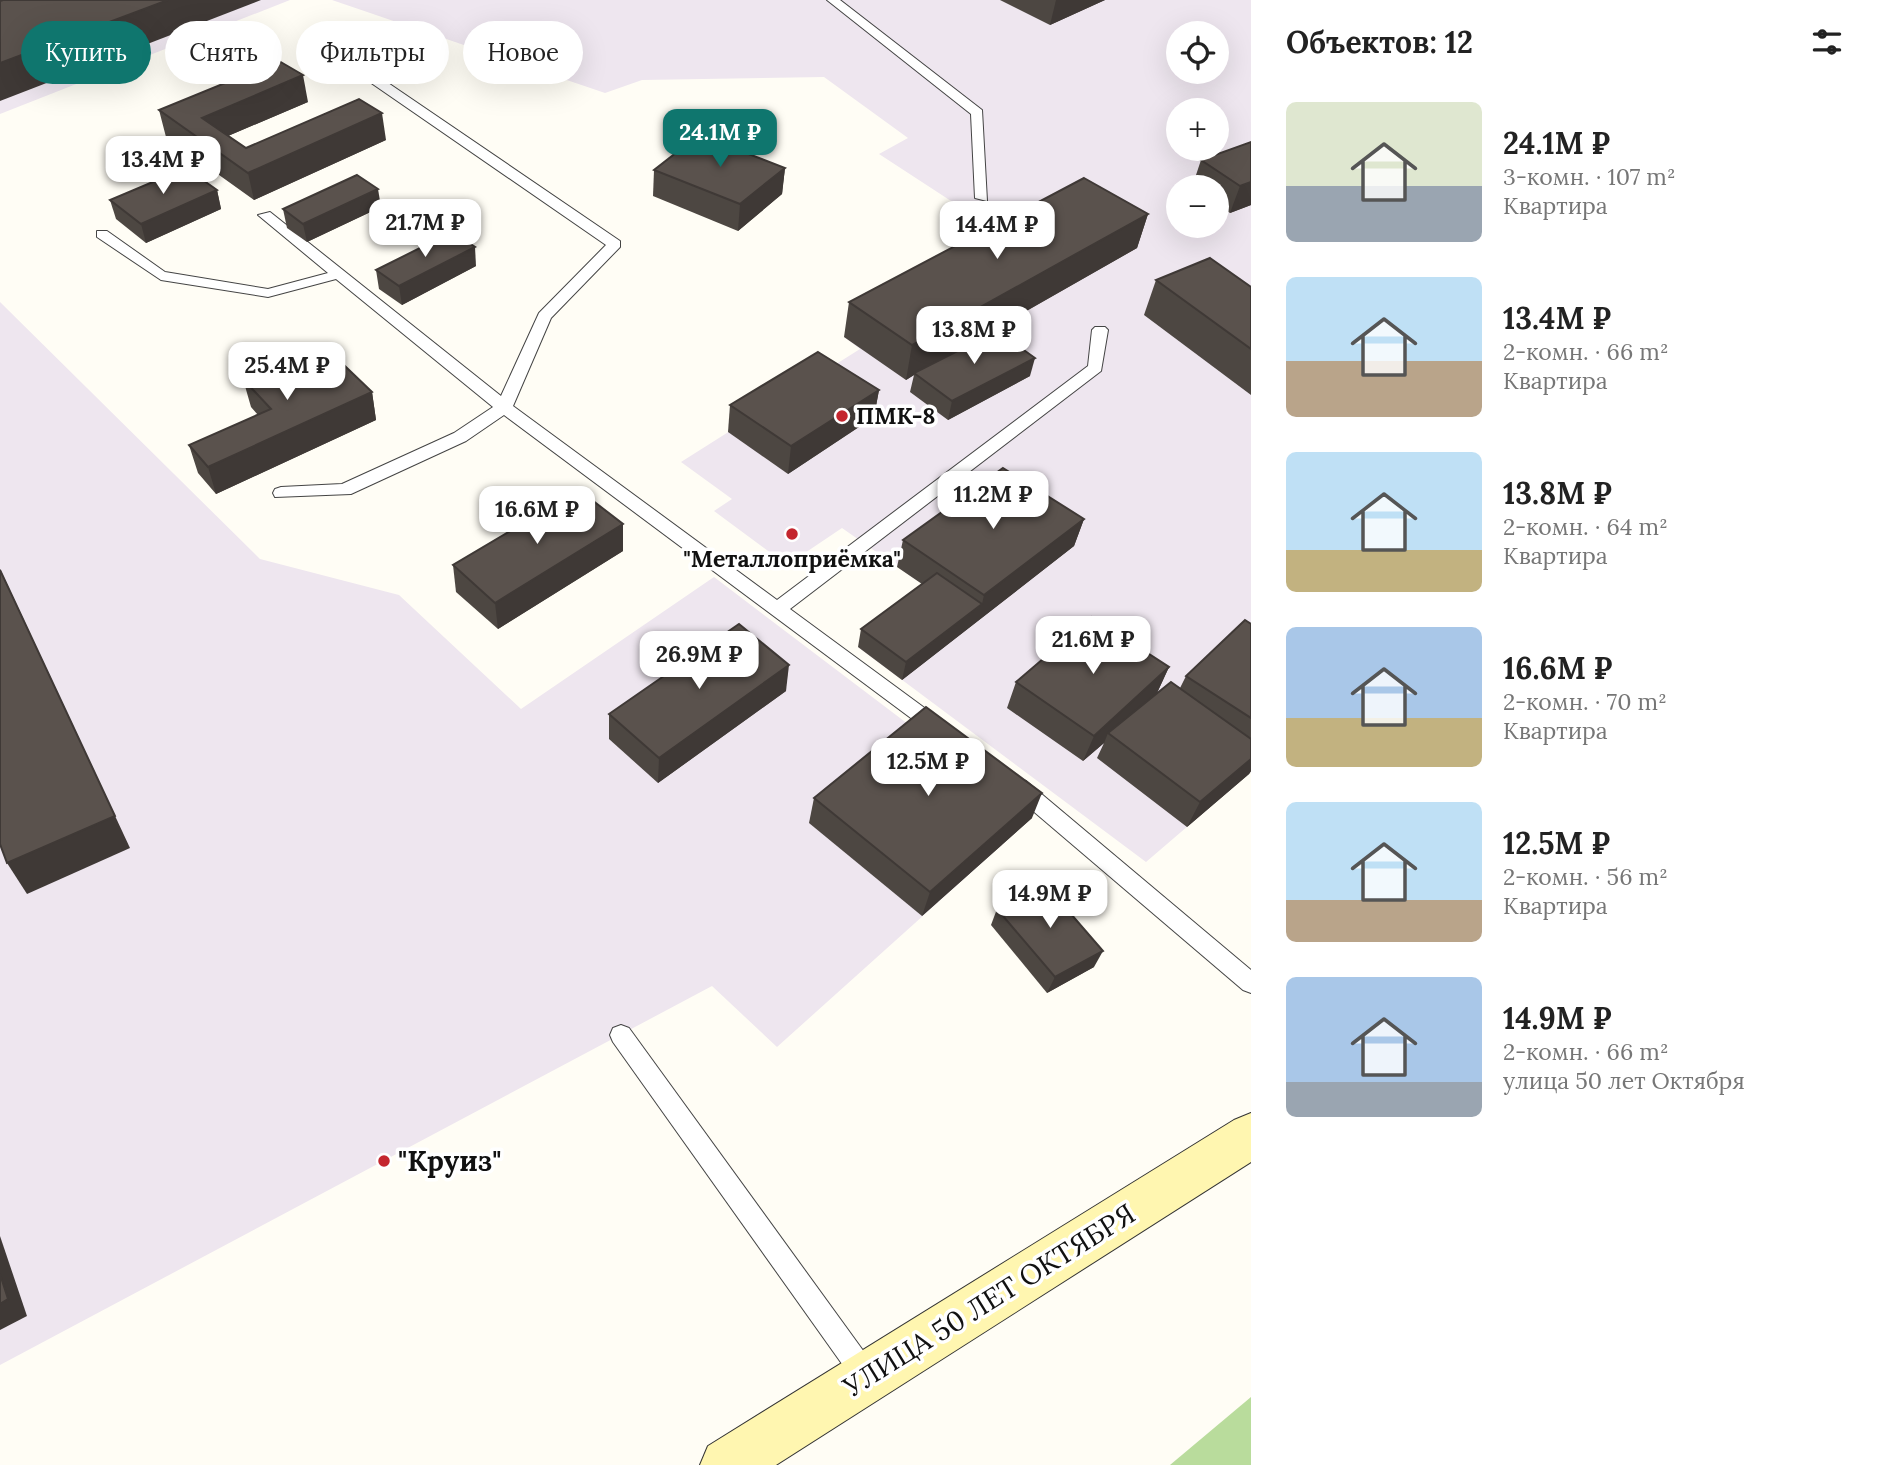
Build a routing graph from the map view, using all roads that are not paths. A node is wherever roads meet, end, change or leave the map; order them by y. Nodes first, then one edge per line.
1 (833, 0) edge
2 (381, 84) edge
3 (982, 198) dead end
4 (265, 215) dead end
5 (102, 234) dead end
6 (339, 275) junction
7 (1100, 330) dead end
8 (504, 407) junction
9 (282, 493) dead end
10 (777, 609) junction
11 (955, 740) edge
12 (999, 773) edge
13 (1251, 983) edge
14 (621, 1035) dead end
15 (1251, 1136) edge
16 (867, 1377) junction
17 (727, 1465) edge

1 - 3 lane
2 - 8 lane
4 - 6 lane
5 - 6 lane
6 - 8 lane
7 - 10 lane
8 - 9 lane
8 - 10 lane
10 - 11 lane
12 - 13 lane
14 - 16 lane
15 - 16 main road, УЛИЦА 50 ЛЕТ ОКТЯБРЯ
16 - 17 main road, УЛИЦА 50 ЛЕТ ОКТЯБРЯ

